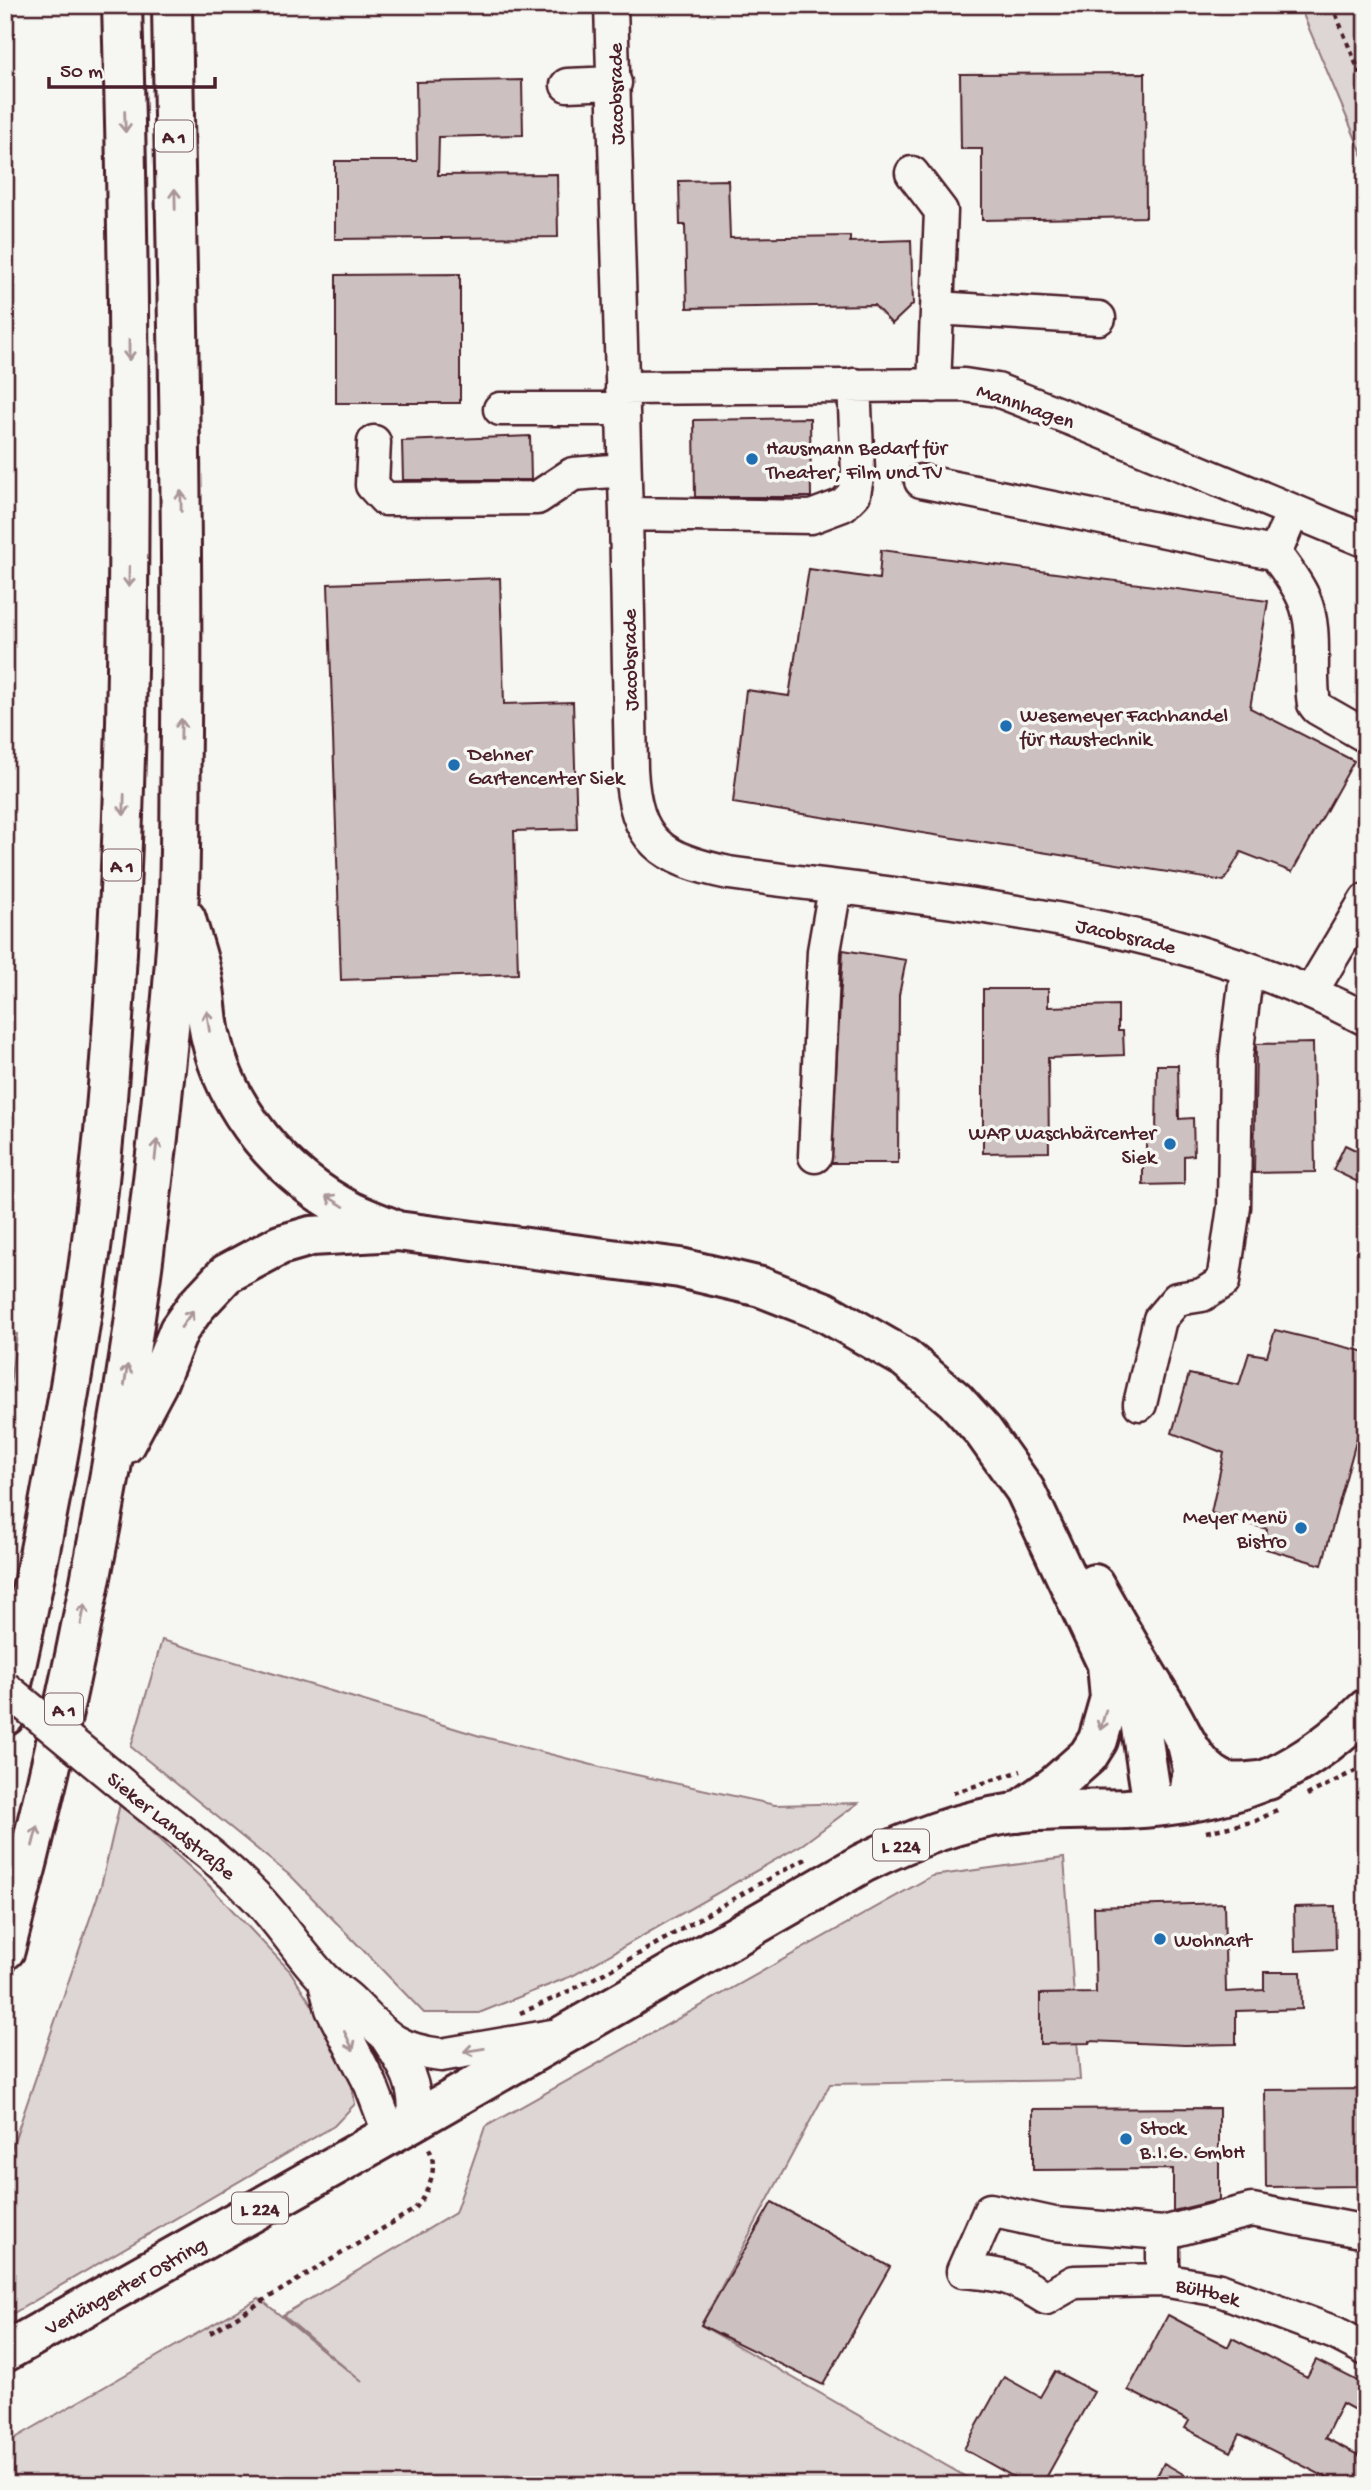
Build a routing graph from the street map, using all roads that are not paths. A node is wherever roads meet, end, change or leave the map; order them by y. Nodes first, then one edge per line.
1 (122, 5) edge
2 (172, 5) edge
3 (611, 5) edge
4 (615, 83) junction
5 (567, 85) dead end
6 (912, 173) dead end
7 (937, 308) junction
8 (1099, 318) dead end
9 (854, 385) junction
10 (934, 386) junction
11 (622, 398) junction
12 (500, 409) dead end
13 (374, 442) dead end
14 (624, 470) junction
15 (921, 481) dead end
16 (1293, 511) junction
17 (626, 514) junction
18 (1366, 541) edge
19 (1274, 552) junction
20 (1366, 736) edge
21 (835, 888) junction
22 (179, 895) junction
23 (1366, 900) edge
24 (1247, 968) junction
25 (1311, 992) junction
26 (1366, 1019) edge
27 (815, 1156) dead end
28 (397, 1231) junction
29 (1140, 1404) dead end
30 (112, 1467) junction
31 (1025, 1490) junction
32 (1049, 1544) junction
33 (5, 1688) edge
34 (1366, 1709) edge
35 (5, 1716) edge
36 (1186, 1744) junction
37 (1274, 1794) junction
38 (1170, 1804) junction
39 (1016, 1813) junction
40 (5, 1950) edge
41 (323, 1978) junction
42 (566, 2033) junction
43 (387, 2038) junction
44 (402, 2128) junction
45 (1366, 2232) edge
46 (1163, 2233) junction
47 (1163, 2280) junction
48 (1366, 2348) edge
49 (10, 2349) edge

1 -> 35 main road, A 1
22 -> 2 main road, A 1
3 - 4 street, Jacobsrade
4 - 5 street
4 - 11 street, Jacobsrade
6 - 7 street
7 - 8 street
7 - 10 street
9 - 10 street, Mannhagen
9 - 11 street, Mannhagen
9 - 17 street
10 - 16 street, Mannhagen
11 - 12 street, Mannhagen
11 - 14 street, Jacobsrade
13 - 14 street
14 - 17 street, Jacobsrade
15 - 19 street
16 - 18 street, Mannhagen
16 - 19 street
17 - 21 street, Jacobsrade
19 - 20 street
21 - 24 street, Jacobsrade
21 - 27 street
28 -> 22 main road
30 -> 22 main road, A 1
23 - 25 street
24 - 25 street, Jacobsrade
24 - 29 street
25 - 26 street, Jacobsrade
30 -> 28 main road
28 - 31 main road
40 -> 30 main road, A 1
31 - 32 main road
31 - 36 main road
32 - 38 main road
32 -> 39 main road
33 - 41 street, Sieker Landstraße, bridge
34 - 37 main road, L 224
36 - 37 main road
36 - 38 main road
37 - 38 main road, L 224
38 - 39 main road, L 224
39 - 42 main road, L 224
41 - 43 street, Sieker Landstraße
41 -> 44 street, Sieker Landstraße
42 -> 43 street, Sieker Landstraße
42 - 44 main road, L 224
43 - 44 street, Sieker Landstraße
44 - 49 main road, Verlängerter Ostring / L 224
45 - 46 street
46 - 47 street
46 - 47 street, Bültbek
47 - 48 street, Bültbek

